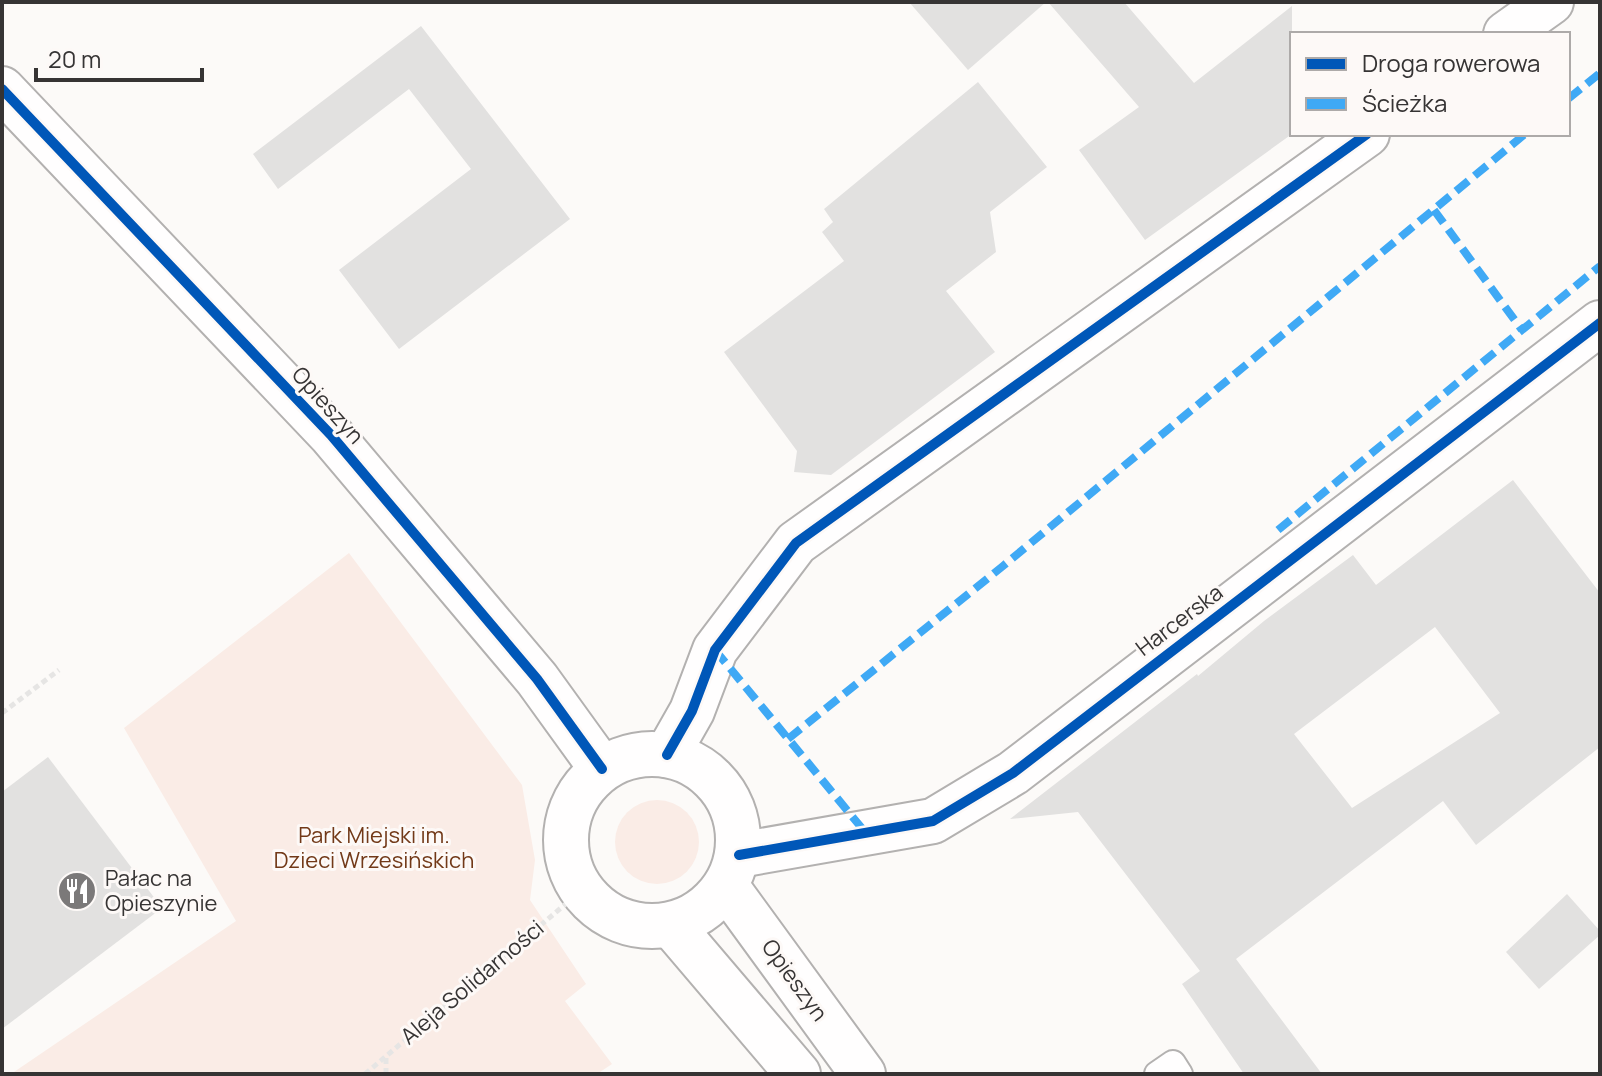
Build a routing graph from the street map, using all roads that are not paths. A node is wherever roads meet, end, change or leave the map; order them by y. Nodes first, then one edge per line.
1 (1551, 2) edge
2 (1509, 32) edge
3 (2, 89) edge
4 (1364, 136) edge
5 (1600, 323) edge
6 (667, 755) junction
7 (602, 769) junction
8 (732, 871) junction
9 (672, 926) junction
10 (798, 1074) edge
11 (863, 1074) edge
12 (1157, 1074) edge
13 (1180, 1074) edge

1 - 2 street
3 - 7 street, Opieszyn
4 - 6 street
5 - 8 street, Harcerska
6 - 7 street
6 - 8 street
7 - 9 street
8 - 9 street
8 - 11 street, Opieszyn
9 - 10 street
12 - 13 lane

